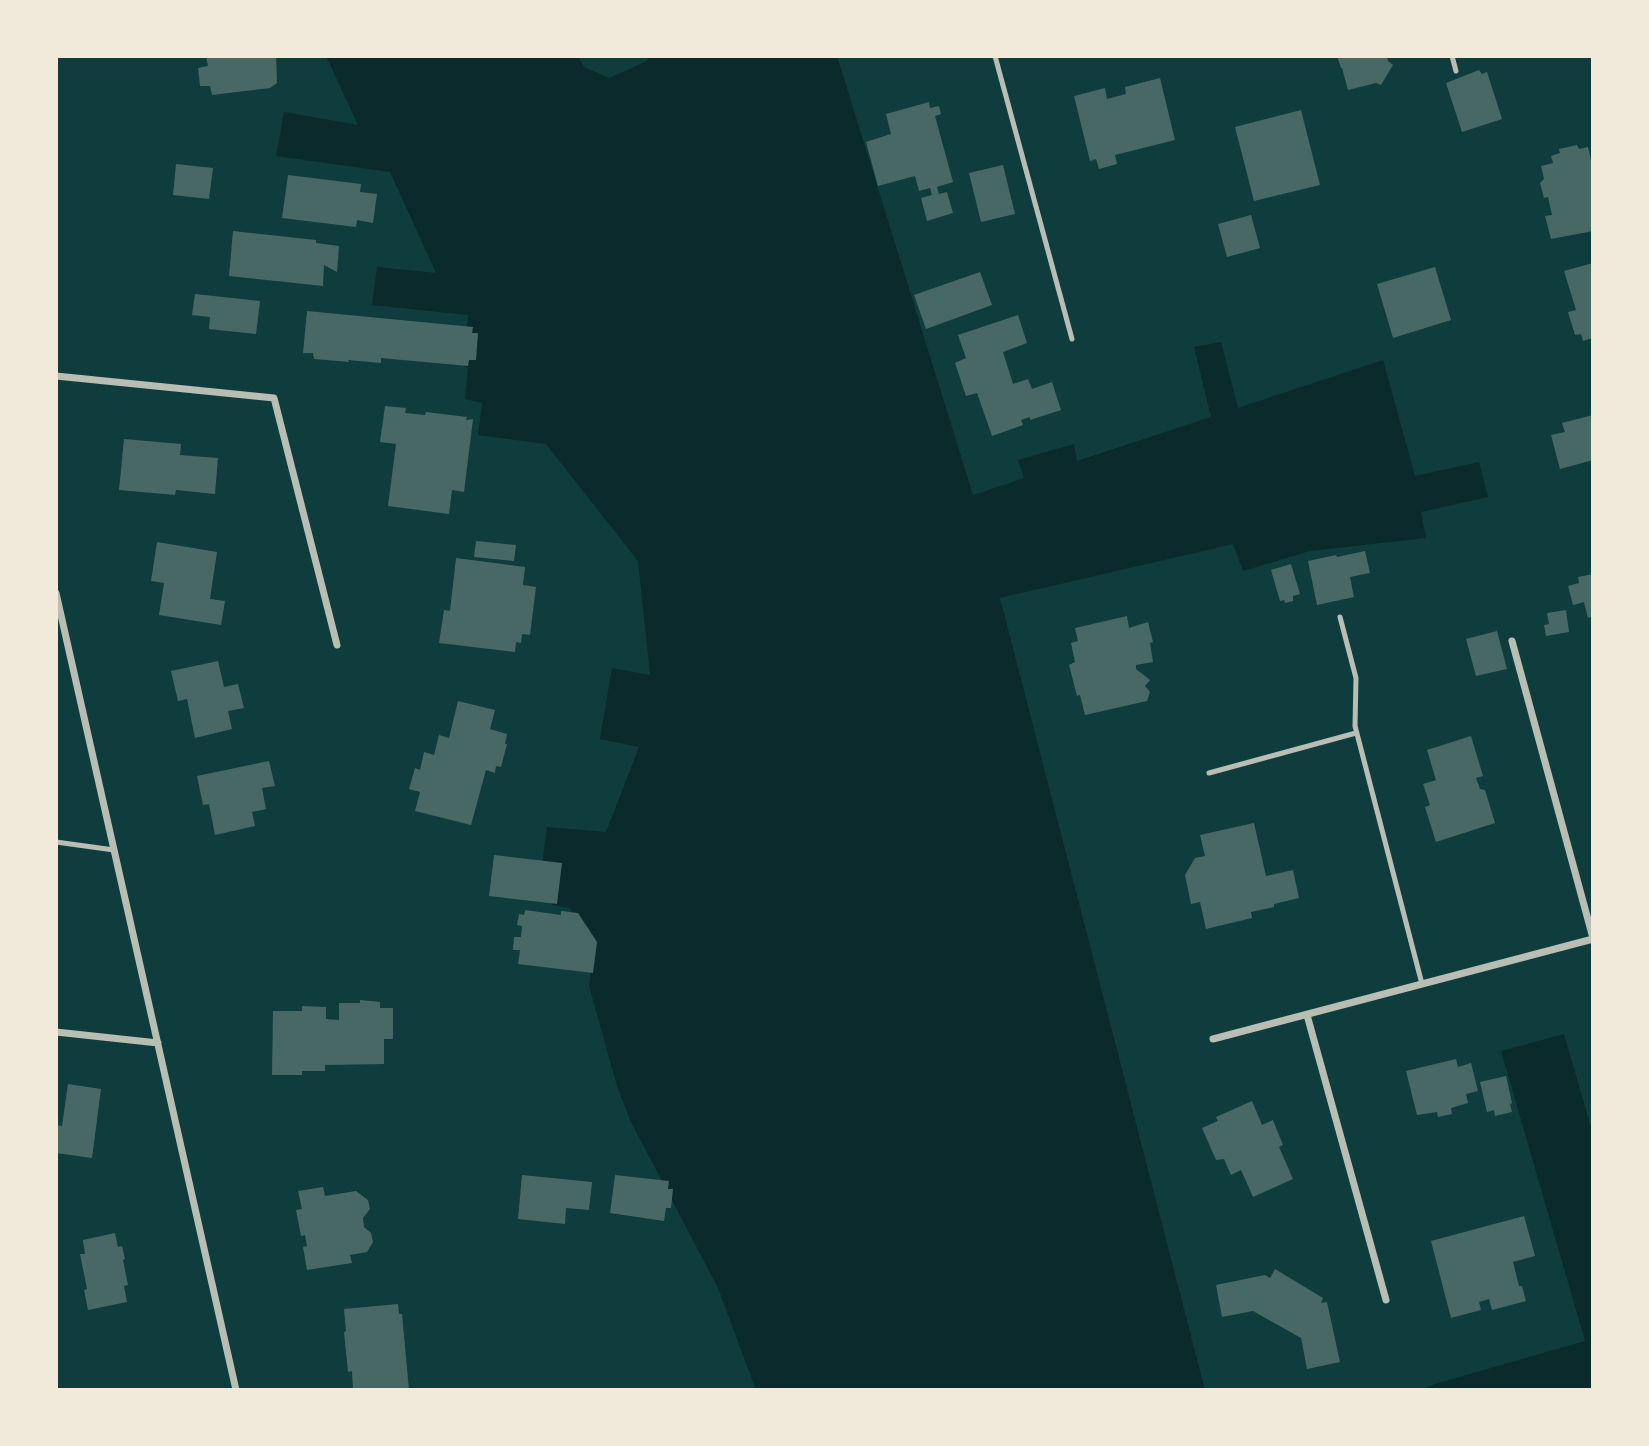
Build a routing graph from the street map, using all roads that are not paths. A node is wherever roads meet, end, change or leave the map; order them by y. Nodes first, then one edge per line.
1 (995, 56) edge
2 (1452, 56) edge
3 (1456, 71) dead end
4 (1072, 339) dead end
5 (56, 376) edge
6 (56, 593) edge
7 (1340, 617) dead end
8 (1512, 640) dead end
9 (337, 645) dead end
10 (1356, 733) junction
11 (1209, 774) dead end
12 (56, 842) edge
13 (114, 849) junction
14 (1593, 938) edge
15 (1422, 984) junction
16 (1307, 1015) junction
17 (56, 1032) edge
18 (1213, 1039) dead end
19 (158, 1043) junction
20 (1386, 1300) dead end
21 (236, 1390) edge

1 - 4 lane
2 - 3 lane
5 - 9 street
6 - 13 street
7 - 10 lane
8 - 14 street
10 - 11 lane
10 - 15 lane
12 - 13 lane
13 - 19 street
14 - 15 street
15 - 16 street
16 - 18 street
16 - 20 street
17 - 19 street
19 - 21 street

